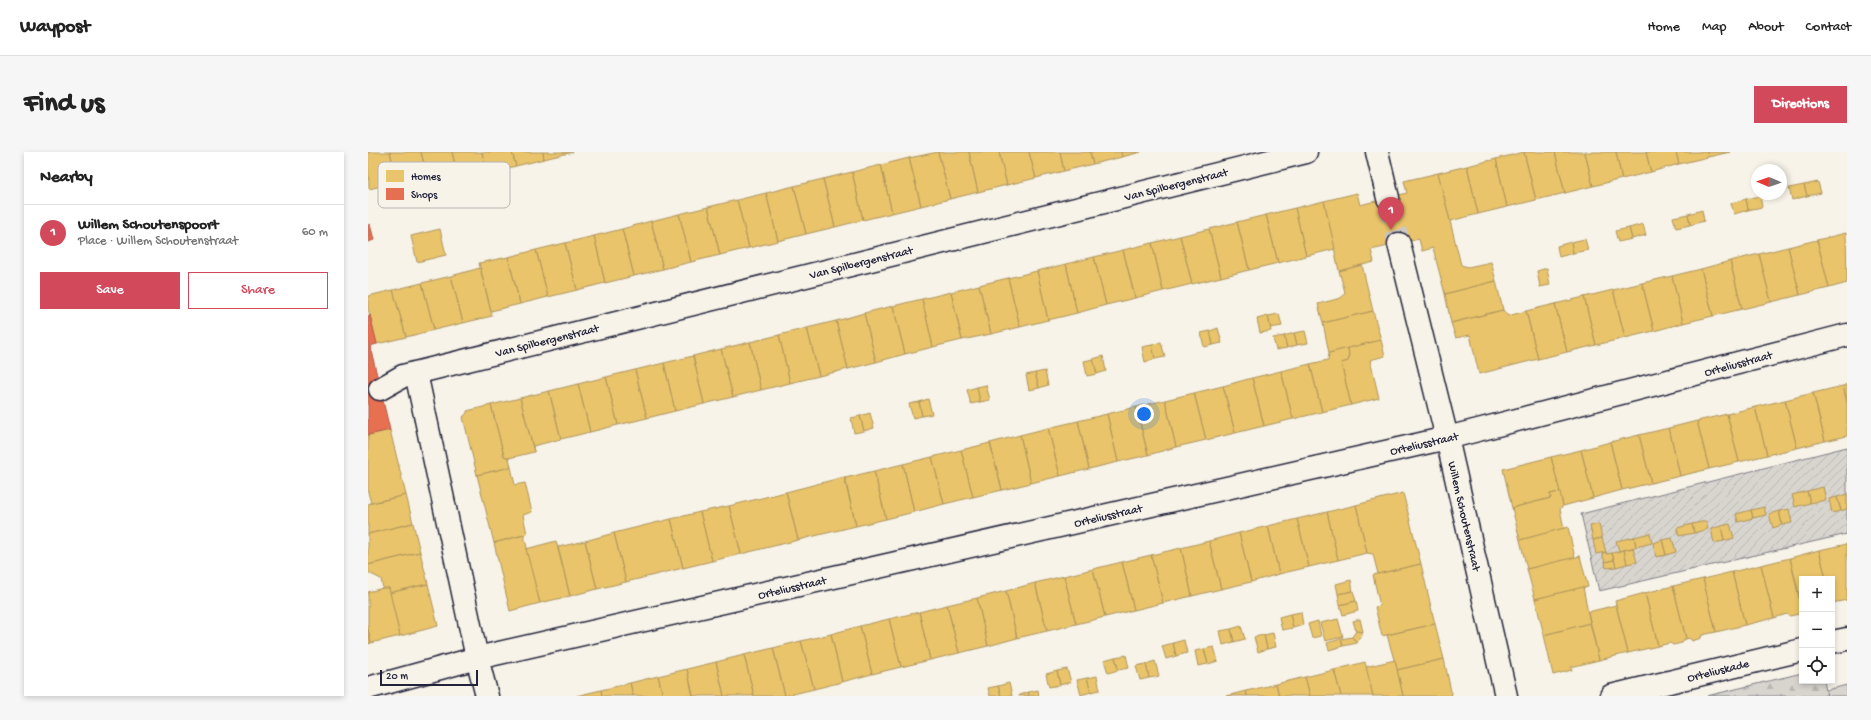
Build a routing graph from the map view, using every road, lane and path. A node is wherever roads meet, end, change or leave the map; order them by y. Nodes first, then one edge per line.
1 (1306, 152) edge
2 (1377, 152) edge
3 (1388, 198) tunnel mouth
4 (1399, 244) tunnel mouth
5 (1847, 335) edge
6 (416, 373) junction
7 (380, 389) dead end
8 (1447, 438) junction
9 (1847, 639) edge
10 (1835, 641) edge
11 (1799, 651) edge
12 (477, 658) junction
13 (368, 688) edge
14 (487, 696) edge
15 (1506, 696) edge
16 (1611, 696) edge

1 - 6 street, Van Spilbergenstraat
2 - 3 street
4 - 8 street, Willem Schoutenstraat
5 - 8 street, Orteliusstraat
6 - 7 street, Van Spilbergenstraat
6 - 12 street
8 - 12 street, Orteliusstraat
8 - 15 street, Willem Schoutenstraat
9 - 10 street
11 - 16 street, Orteliuskade
12 - 13 street, Orteliusstraat
12 - 14 street

